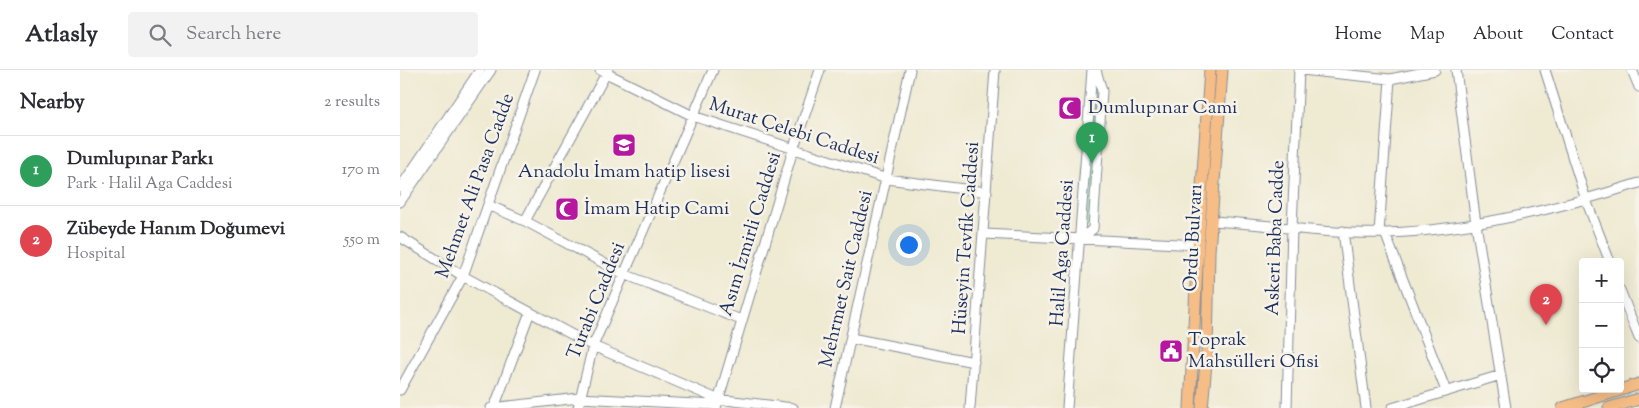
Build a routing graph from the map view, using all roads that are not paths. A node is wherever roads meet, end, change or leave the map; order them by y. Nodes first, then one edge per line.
1 (480, 70) edge
2 (490, 70) edge
3 (535, 70) edge
4 (713, 70) edge
5 (820, 70) edge
6 (910, 70) edge
7 (996, 70) edge
8 (1094, 70) edge
9 (1210, 70) edge
10 (1222, 70) edge
11 (1300, 70) edge
12 (1435, 70) edge
13 (1456, 70) edge
14 (1545, 70) edge
15 (1632, 70) edge
16 (605, 71) edge
17 (1390, 79) junction
18 (1639, 87) edge
19 (694, 116) junction
20 (793, 150) junction
21 (887, 180) junction
22 (1639, 183) edge
23 (400, 188) edge
24 (987, 192) junction
25 (1586, 200) junction
26 (400, 202) edge
27 (488, 205) junction
28 (525, 221) junction
29 (1211, 221) junction
30 (1476, 224) junction
31 (1292, 227) junction
32 (1343, 231) junction
33 (1382, 233) junction
34 (984, 234) junction
35 (400, 237) edge
36 (1080, 239) junction
37 (1198, 245) junction
38 (1608, 258) edge
39 (624, 274) junction
40 (463, 276) junction
41 (1624, 300) edge
42 (530, 312) junction
43 (741, 320) junction
44 (851, 338) junction
45 (1639, 338) edge
46 (593, 346) junction
47 (974, 362) junction
48 (1500, 375) junction
49 (1639, 384) edge
50 (400, 390) edge
51 (1446, 391) junction
52 (579, 398) junction
53 (1639, 399) edge
54 (716, 404) edge
55 (493, 408) edge
56 (578, 408) edge
57 (793, 408) edge
58 (835, 408) edge
59 (970, 408) edge
60 (1068, 408) edge
61 (1190, 408) edge
62 (1202, 408) edge
63 (1287, 408) edge
64 (1366, 408) edge
65 (1392, 408) edge
66 (1506, 408) edge
67 (1563, 408) edge
68 (1609, 408) edge

1 - 23 street
2 - 26 street
3 - 27 street, Mehmet Ali Pasa Cadde
4 - 19 street, Turabi Caddesi
5 - 20 street, Asım İzmirli Caddesi
6 - 21 street, Mehrmet Sait Caddesi
7 - 24 street, Hüseyin Tevfik Caddesi
8 - 36 street, Halil Aga Caddesi
9 - 37 main road, Ordu Bulvarı
10 - 29 main road, Ordu Bulvarı
11 - 17 street
11 - 31 street, Askeri Baba Cadde
12 - 17 street
13 - 30 street
14 - 25 street
15 - 18 street
16 - 19 street, Murat Çelebi Caddesi
16 - 28 street
17 - 33 street
19 - 20 street, Murat Çelebi Caddesi
19 - 39 street, Turabi Caddesi
20 - 21 street, Murat Çelebi Caddesi
20 - 43 street, Asım İzmirli Caddesi
21 - 24 street, Murat Çelebi Caddesi
21 - 44 street, Mehrmet Sait Caddesi
22 - 25 street
24 - 34 street, Hüseyin Tevfik Caddesi
25 - 30 street
25 - 38 street
27 - 28 street
27 - 40 street, Mehmet Ali Pasa Cadde
28 - 39 street
29 - 31 street
29 - 62 main road, Ordu Bulvarı
30 - 33 street
30 - 48 street
31 - 32 street
31 - 63 street, Askeri Baba Cadde
32 - 33 street
32 - 64 street
33 - 51 street
34 - 36 street
34 - 47 street, Hüseyin Tevfik Caddesi
35 - 40 street
36 - 37 street
36 - 60 street, Halil Aga Caddesi
37 - 61 main road, Ordu Bulvarı
39 - 43 street
39 - 46 street, Turabi Caddesi
40 - 42 street
40 - 50 street, Mehmet Ali Pasa Cadde
41 - 45 street
42 - 46 street
42 - 55 street
43 - 54 street, Asım İzmirli Caddesi
44 - 47 street
44 - 58 street, Mehrmet Sait Caddesi
46 - 52 street, Turabi Caddesi
46 - 54 street
47 - 59 street, Hüseyin Tevfik Caddesi
48 - 51 street
48 - 66 street
49 - 67 main road
51 - 65 street
52 - 54 street
52 - 55 street
52 - 56 street, Turabi Caddesi
53 - 68 main road
54 - 57 street

